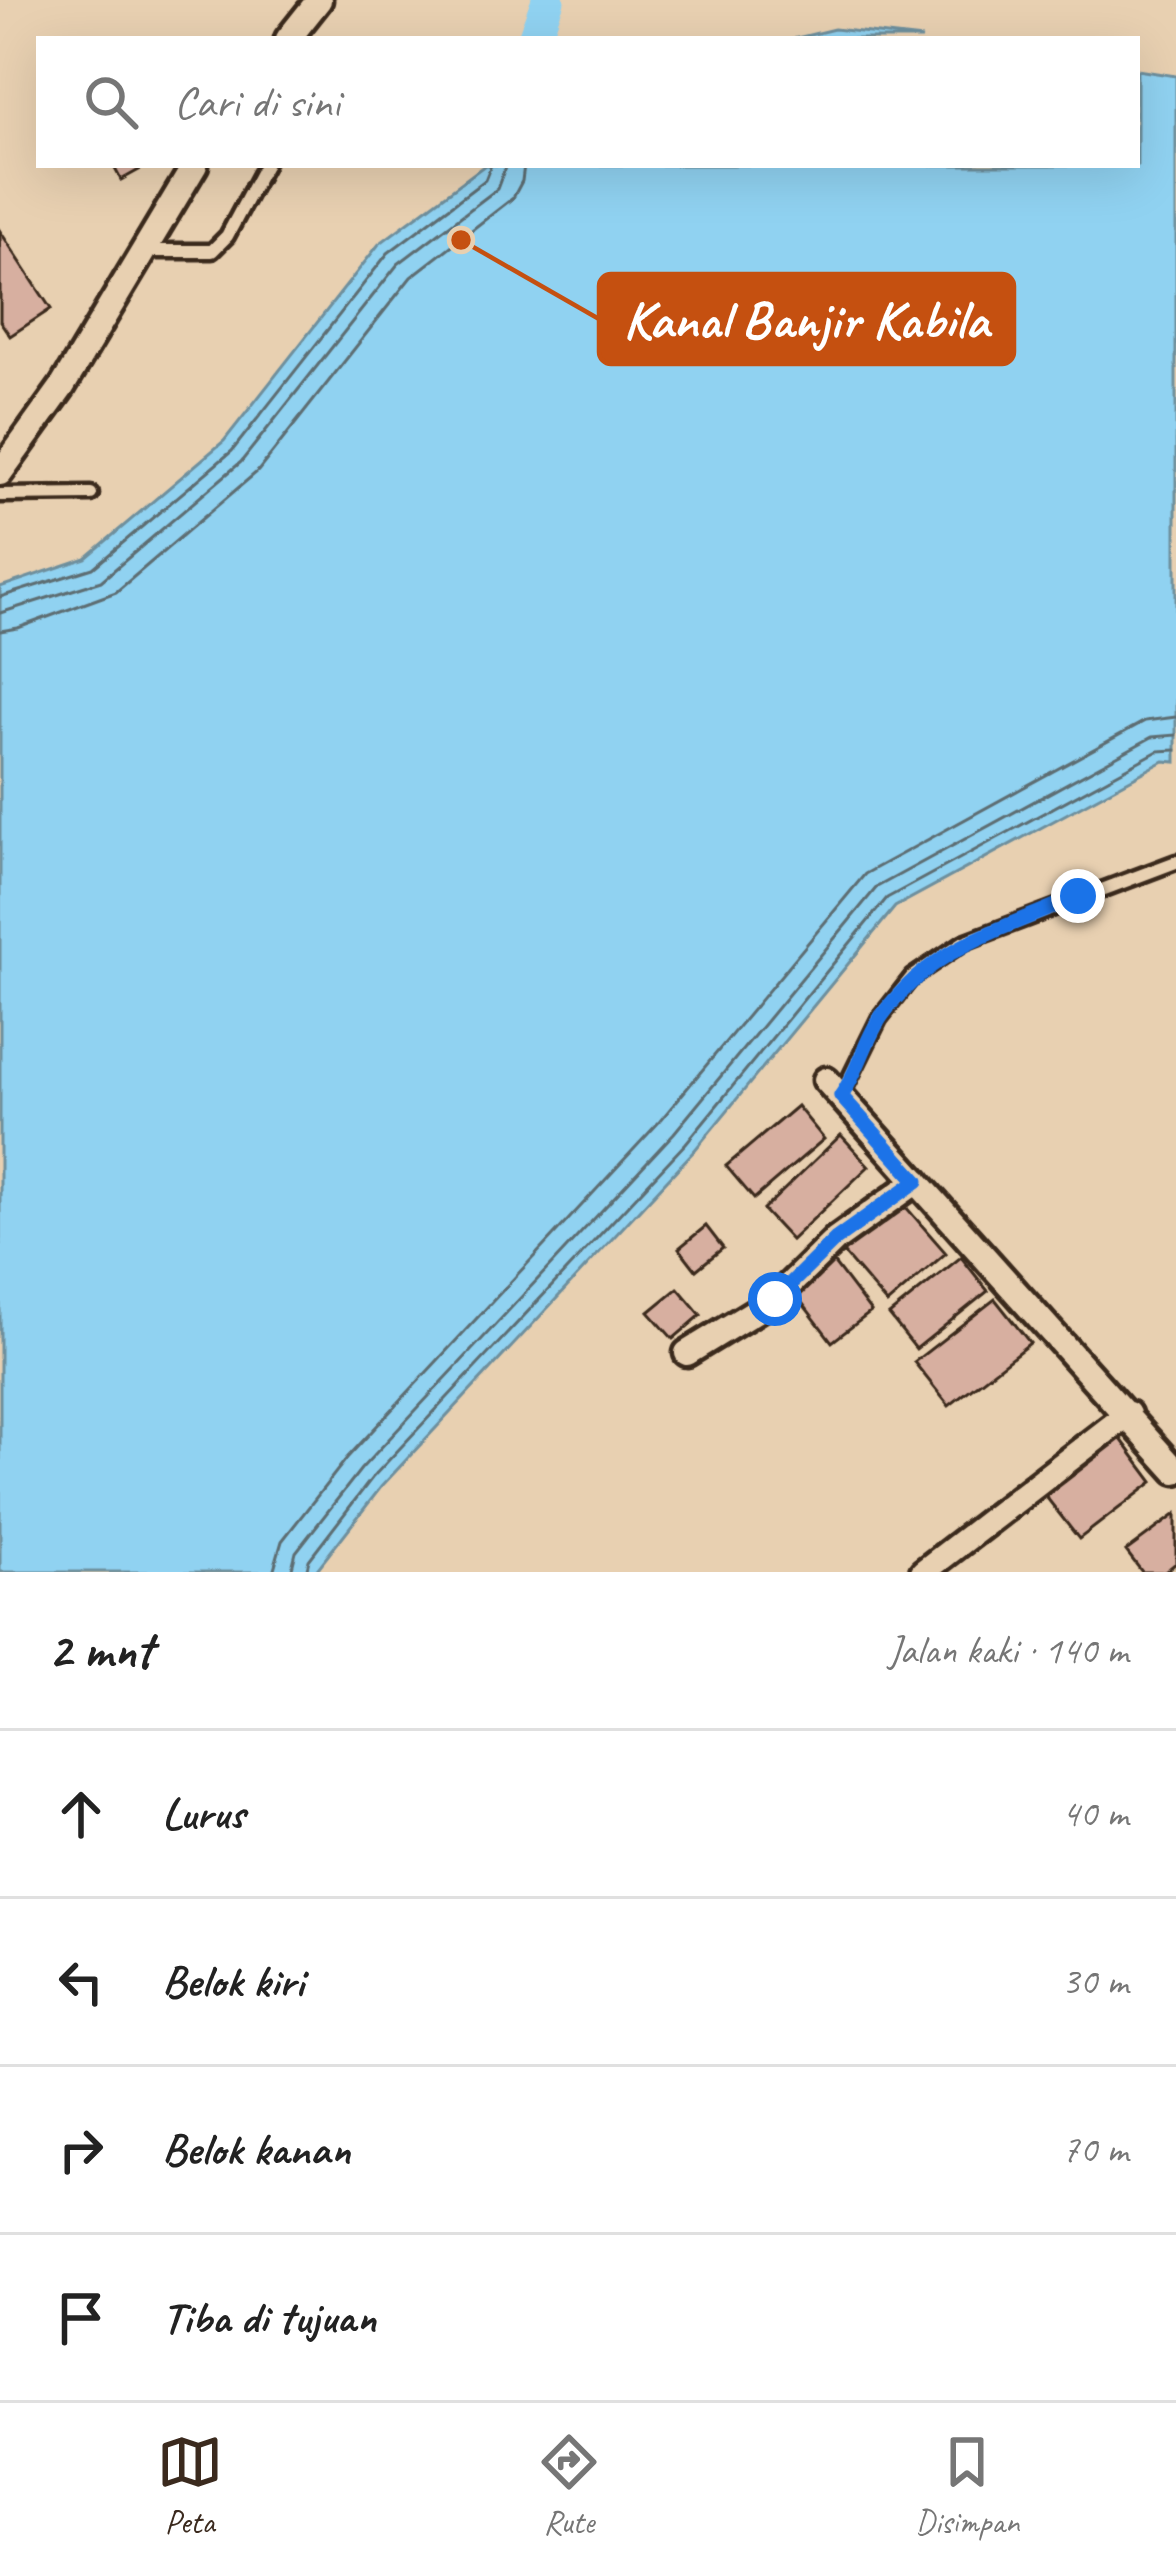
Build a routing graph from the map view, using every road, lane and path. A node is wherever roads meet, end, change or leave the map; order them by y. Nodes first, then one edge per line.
1 (320, 0) edge
2 (290, 36) edge
3 (193, 168) edge
4 (263, 168) edge
5 (142, 251) junction
6 (0, 472) edge
7 (91, 494) dead end
8 (0, 496) edge
9 (1176, 862) edge
10 (833, 1088) joint
11 (917, 1181) junction
12 (687, 1353) dead end
13 (1128, 1414) junction
14 (1176, 1472) edge
15 (923, 1572) edge

1 - 2 street
3 - 5 street
4 - 5 lane
5 - 6 street
7 - 8 lane
9 - 10 lane
10 - 11 street
11 - 12 street
11 - 13 street
13 - 14 street
13 - 15 street

